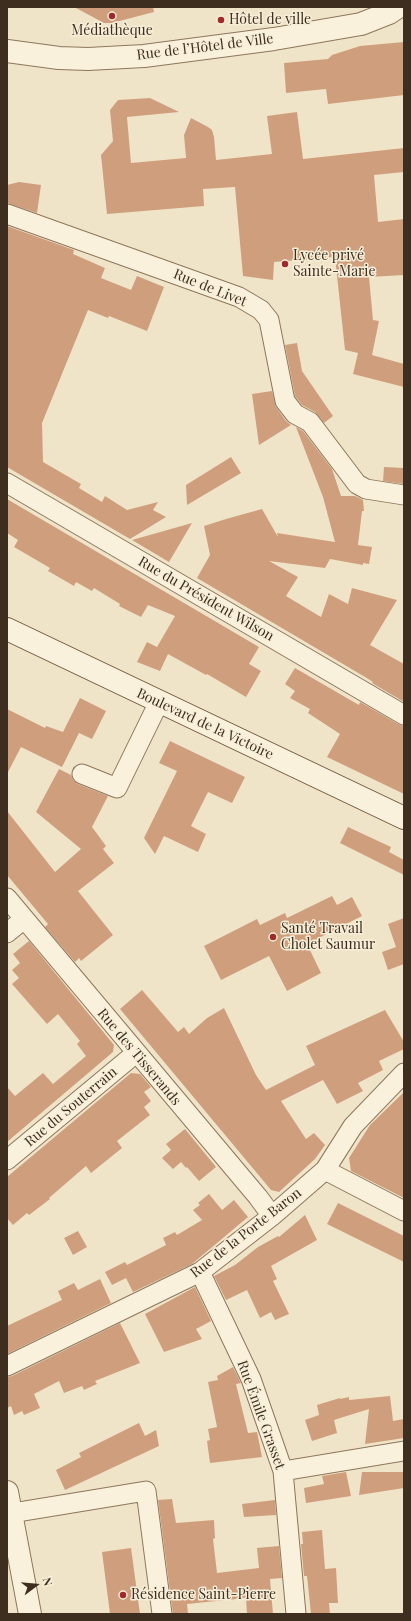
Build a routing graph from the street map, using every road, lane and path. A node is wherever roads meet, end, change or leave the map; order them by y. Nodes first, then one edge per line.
1 (398, 7) edge
2 (7, 51) edge
3 (7, 214) edge
4 (7, 483) edge
5 (404, 495) edge
6 (7, 629) edge
7 (159, 702) junction
8 (404, 715) edge
9 (82, 774) dead end
10 (404, 818) edge
11 (7, 898) edge
12 (24, 919) junction
13 (7, 933) edge
14 (136, 1053) junction
15 (404, 1073) edge
16 (7, 1160) edge
17 (325, 1170) junction
18 (404, 1211) edge
19 (272, 1216) junction
20 (200, 1272) junction
21 (7, 1366) edge
22 (404, 1451) edge
23 (283, 1471) junction
24 (9, 1502) edge
25 (30, 1614) edge
26 (162, 1614) edge
27 (296, 1614) edge

1 - 2 street, Rue de l’Hôtel de Ville
3 - 5 street, Rue de Livet
4 - 8 street, Rue du Président Wilson
6 - 7 street, Boulevard de la Victoire
7 - 9 street
7 - 10 street, Boulevard de la Victoire
11 - 12 street, Rue des Tisserands
12 - 13 street
12 - 14 street, Rue des Tisserands
14 - 16 street, Rue du Souterrain
14 - 19 street, Rue des Tisserands
15 - 17 street, Rue de la Porte Baron
17 - 18 street
17 - 19 street, Rue de la Porte Baron
19 - 20 street, Rue de la Porte Baron
20 - 21 street, Rue de la Porte Baron
20 - 23 street, Rue Émile Grasset
22 - 23 street
23 - 27 street, Rue Émile Grasset
24 - 25 street
24 - 26 street

